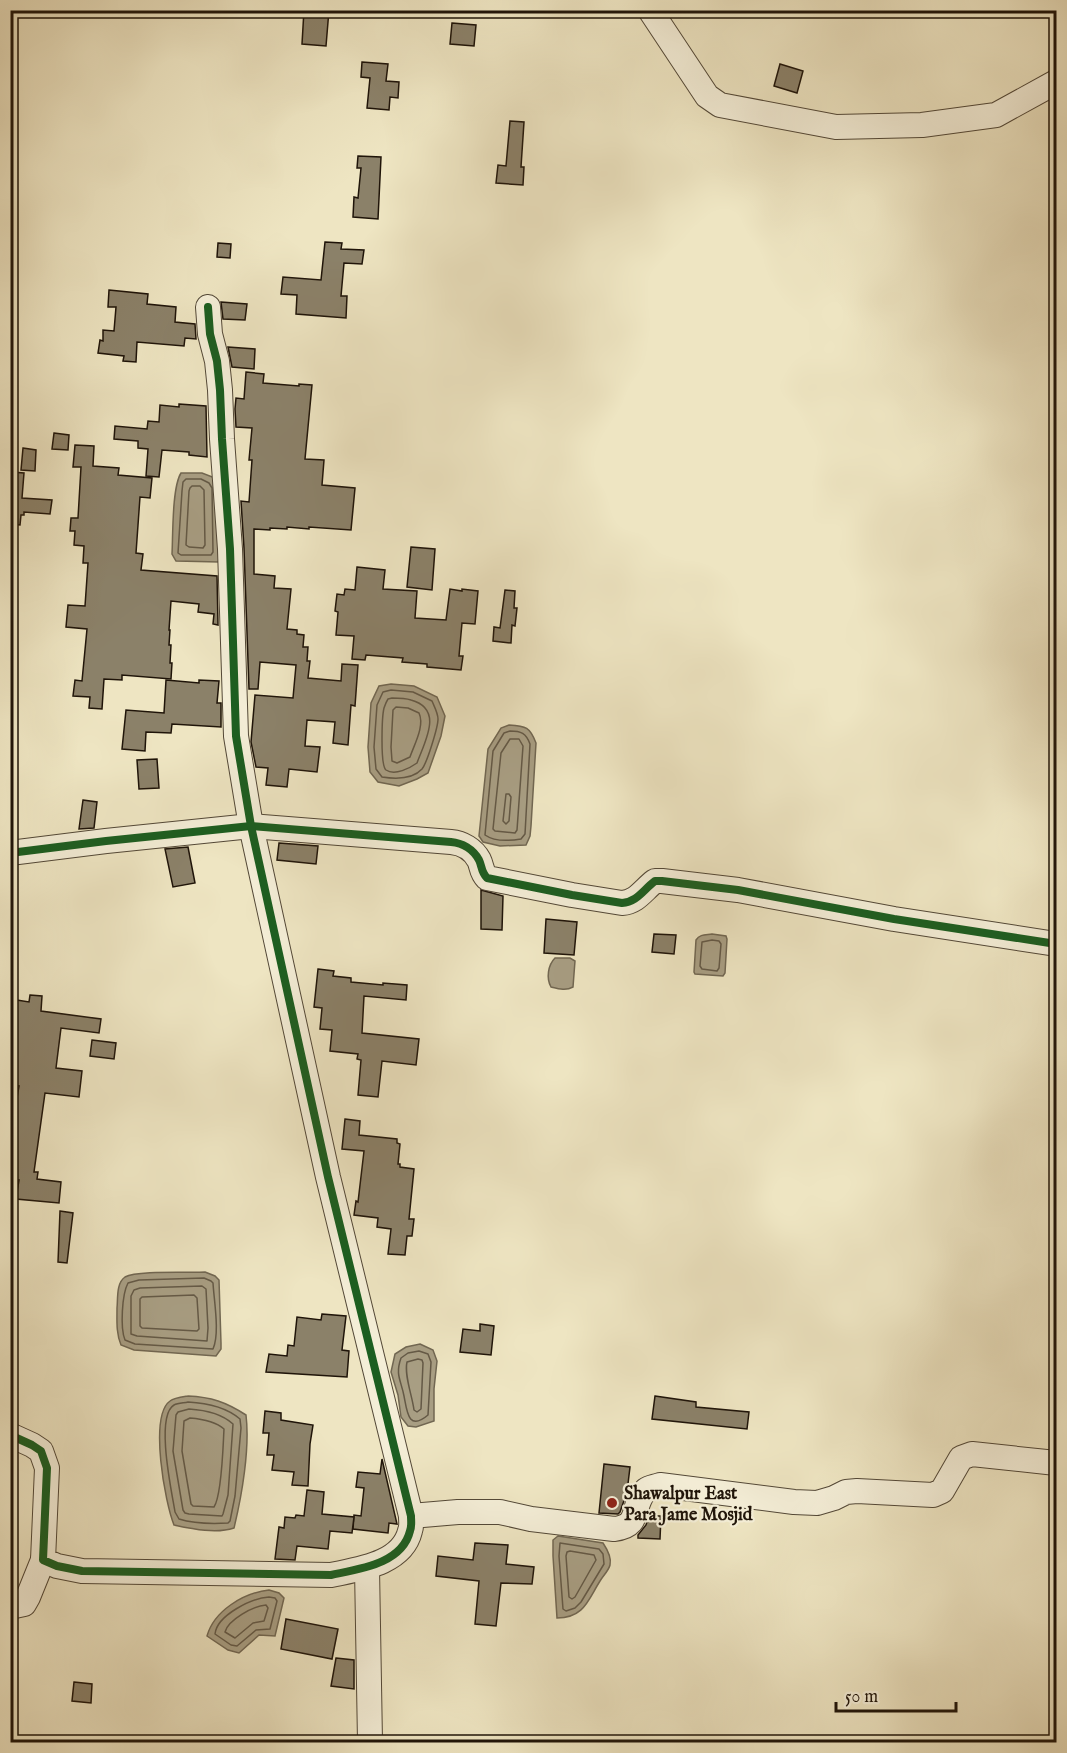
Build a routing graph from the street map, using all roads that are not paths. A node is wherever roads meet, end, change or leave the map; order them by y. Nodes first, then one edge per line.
1 (650, 10) edge
2 (1056, 82) edge
3 (208, 307) dead end
4 (250, 826) junction
5 (10, 853) edge
6 (1056, 944) edge
7 (10, 1436) edge
8 (1056, 1463) edge
9 (411, 1516) junction
10 (43, 1560) junction
11 (367, 1568) junction
12 (10, 1607) edge
13 (370, 1743) edge

1 - 2 street
3 - 4 street
4 - 5 street
4 - 6 street
4 - 9 street
7 - 10 street
8 - 9 street
9 - 11 street
10 - 11 street
10 - 12 street
11 - 13 street

